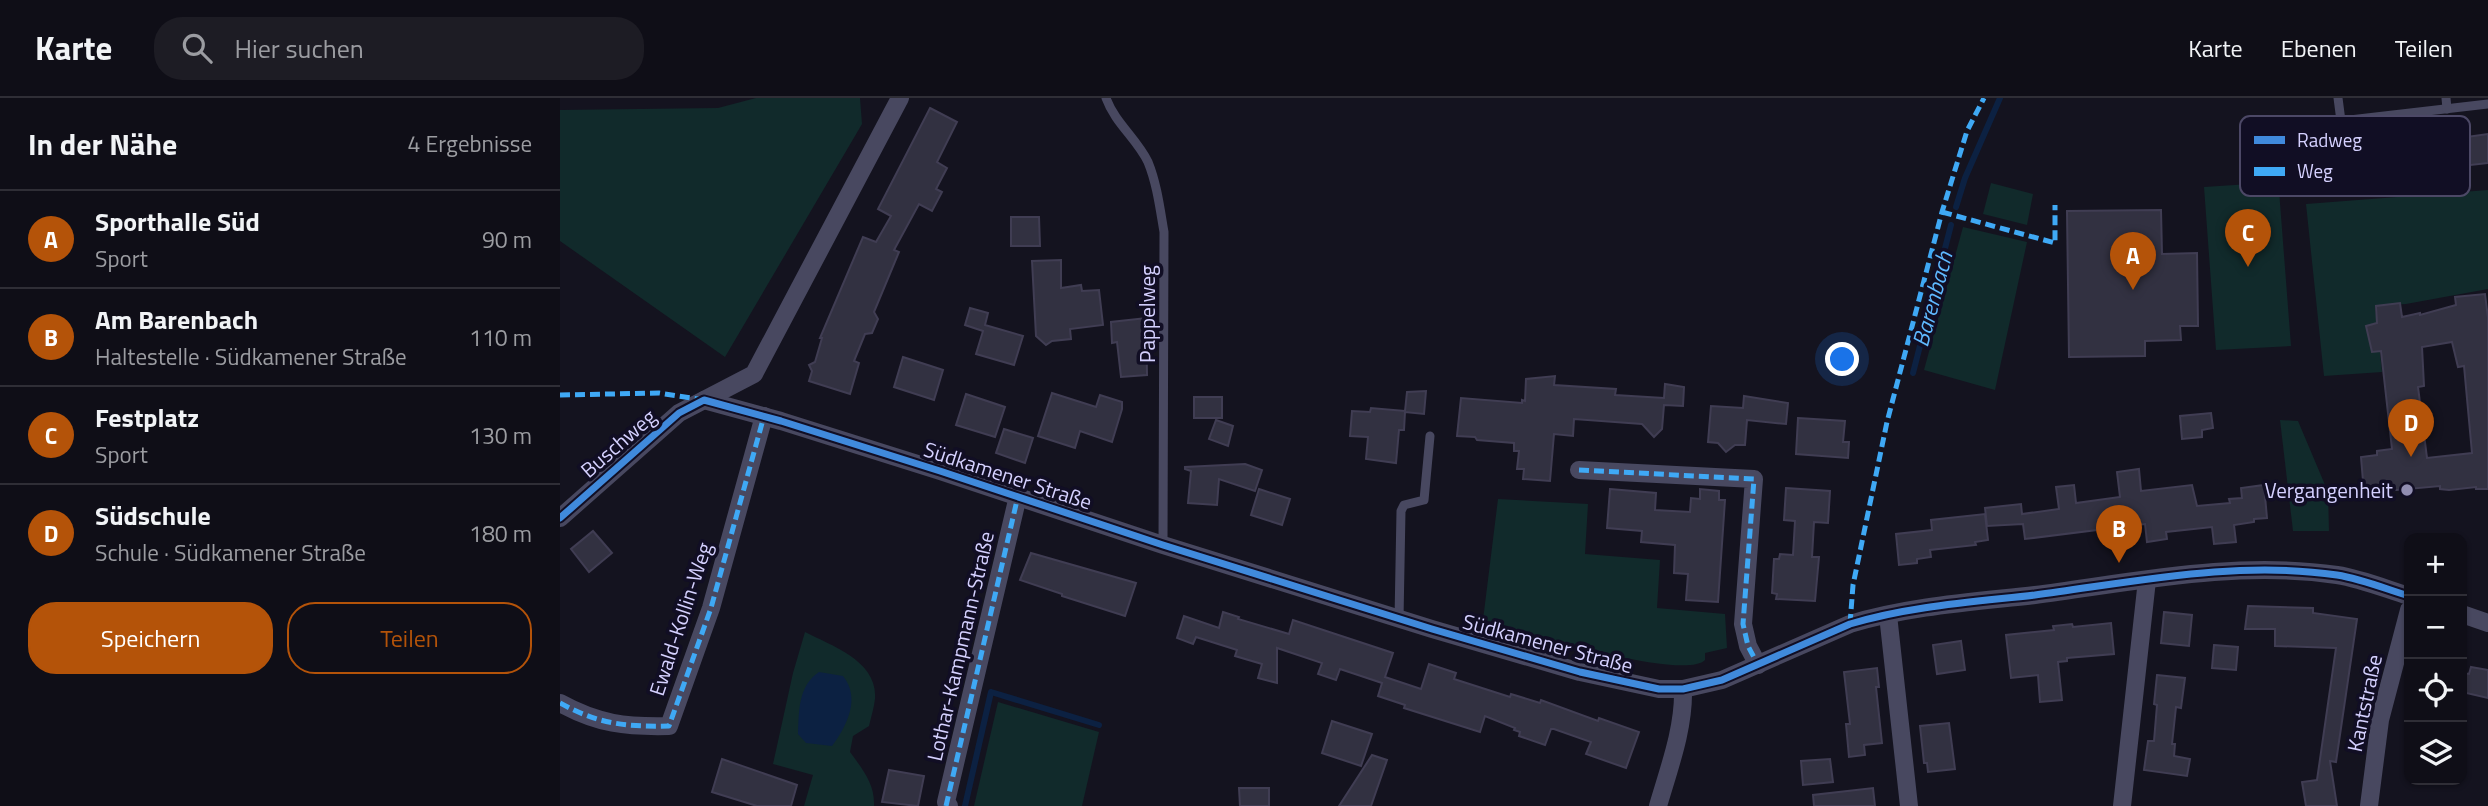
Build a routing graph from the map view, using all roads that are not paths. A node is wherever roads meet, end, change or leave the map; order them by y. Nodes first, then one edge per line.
1 (900, 98) edge
2 (1105, 98) edge
3 (2338, 98) edge
4 (2446, 98) edge
5 (2488, 104) edge
6 (2447, 109) junction
7 (2340, 116) edge
8 (2385, 116) edge
9 (708, 397) junction
10 (764, 416) junction
11 (1430, 436) dead end
12 (1578, 470) dead end
13 (1018, 496) junction
14 (560, 518) edge
15 (1163, 545) junction
16 (2147, 580) junction
17 (2404, 595) edge
18 (1888, 615) junction
19 (2467, 616) edge
20 (1399, 619) junction
21 (2488, 623) edge
22 (2404, 629) edge
23 (1758, 665) junction
24 (1683, 689) junction
25 (560, 703) edge
26 (949, 806) edge
27 (1658, 806) edge
28 (1909, 806) edge
29 (2122, 806) edge
30 (2369, 806) edge

1 - 9 street, Buschweg
2 - 15 lane, Pappelweg
3 - 7 lane
4 - 6 lane
5 - 6 lane
6 - 8 lane
9 - 10 street, Südkamener Straße
9 - 14 street, Buschweg
10 - 13 street, Südkamener Straße
10 - 25 street, Ewald-Kollin-Weg
11 - 20 lane
12 - 23 street
13 - 15 street, Südkamener Straße
13 - 26 street, Lothar-Kampmann-Straße
15 - 20 street, Südkamener Straße
16 - 17 street, Südkamener Straße
16 - 18 street, Südkamener Straße
16 - 29 street
18 - 23 street, Südkamener Straße
18 - 28 street
19 - 21 street
20 - 24 street, Südkamener Straße
22 - 30 street, Kantstraße
23 - 24 street, Südkamener Straße
24 - 27 street

